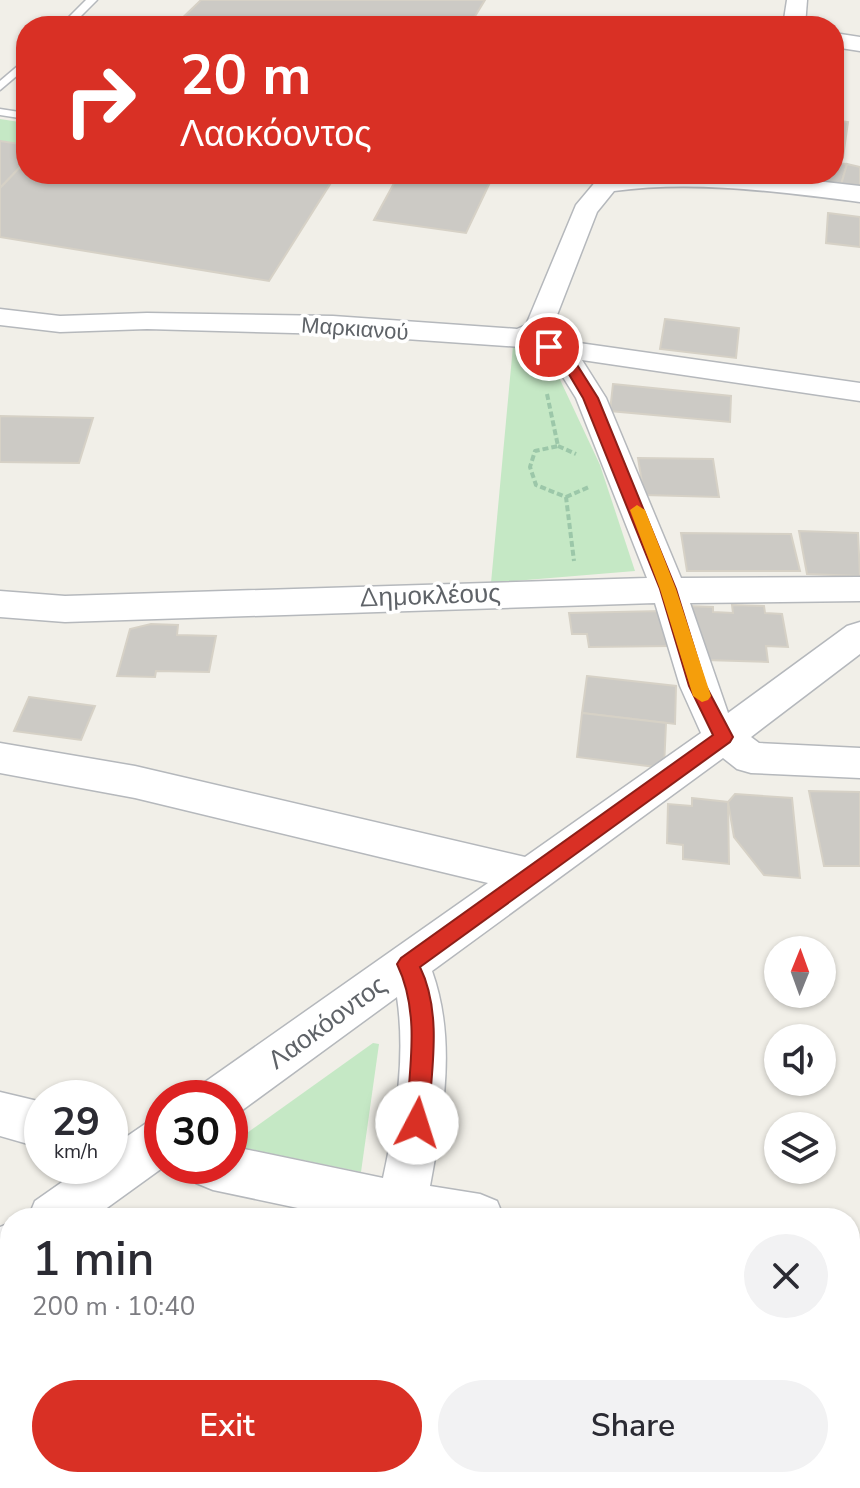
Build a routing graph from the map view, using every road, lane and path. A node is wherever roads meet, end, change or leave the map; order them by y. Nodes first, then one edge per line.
1 (92, 0) edge
2 (75, 16) edge
3 (16, 72) edge
4 (0, 87) edge
5 (611, 184) edge
6 (811, 184) edge
7 (860, 194) edge
8 (3, 325) edge
9 (541, 341) junction
10 (546, 388) dead end
11 (860, 392) edge
12 (668, 589) junction
13 (860, 589) edge
14 (577, 591) junction
15 (0, 604) edge
16 (860, 635) edge
17 (724, 737) junction
18 (0, 758) edge
19 (860, 763) edge
20 (528, 875) junction
21 (408, 964) junction
22 (246, 1080) edge
23 (0, 1114) edge
24 (24, 1120) edge
25 (144, 1148) edge
26 (248, 1175) edge
27 (65, 1208) edge
28 (384, 1208) edge
29 (401, 1208) edge

1 - 2 lane
3 - 4 lane
5 - 9 street
6 - 7 street
8 - 9 street, Μαρκιανού
9 - 11 street, Μαρκιανού
9 - 12 street
10 - 14 path
12 - 13 street, Δημοκλέους
12 - 14 street, Δημοκλέους
12 - 17 street
14 - 15 street, Δημοκλέους
16 - 17 street, Λαοκόοντος
17 - 19 street
17 - 20 street, Λαοκόοντος
18 - 20 street
20 - 21 street, Λαοκόοντος
21 - 22 street, Λαοκόοντος
21 - 29 street
23 - 24 street
25 - 27 street
26 - 28 street

